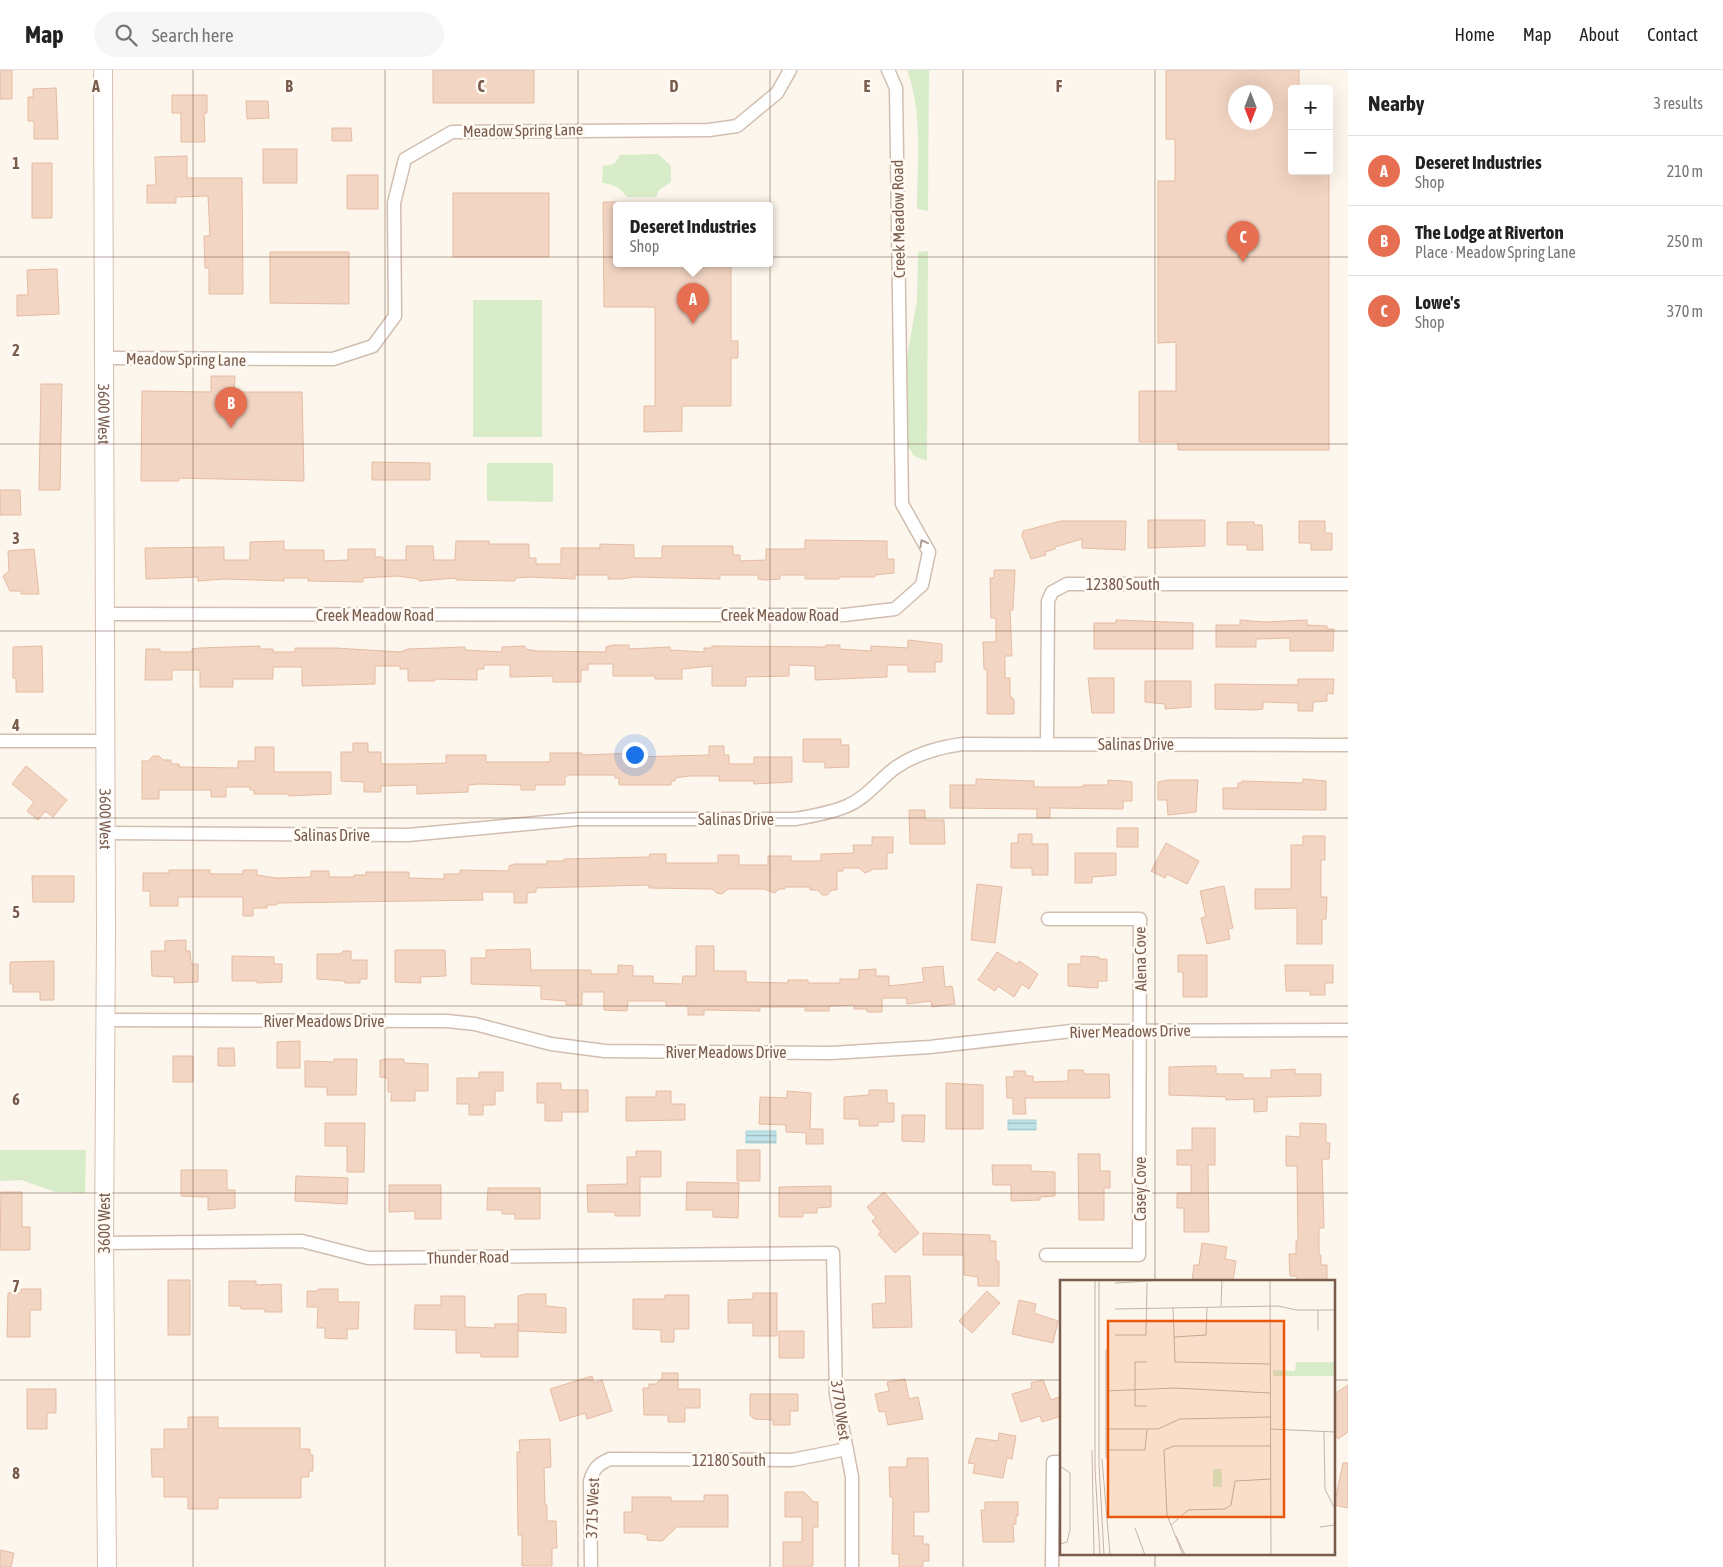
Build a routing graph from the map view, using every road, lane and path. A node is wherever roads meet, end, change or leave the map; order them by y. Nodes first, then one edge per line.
1 (103, 70) edge
2 (790, 70) edge
3 (888, 70) edge
4 (103, 358) junction
5 (1348, 584) edge
6 (104, 614) junction
7 (0, 741) edge
8 (104, 741) junction
9 (1047, 744) junction
10 (1348, 745) edge
11 (105, 834) junction
12 (1048, 919) dead end
13 (106, 1020) junction
14 (1140, 1030) junction
15 (1348, 1030) edge
16 (104, 1243) junction
17 (833, 1253) joint
18 (1046, 1255) dead end
19 (847, 1449) junction
20 (610, 1459) joint
21 (1057, 1462) edge
22 (107, 1567) edge
23 (591, 1567) edge
24 (852, 1567) edge
25 (1052, 1567) edge

1 - 4 main road, 3600 West
2 - 4 street, Meadow Spring Lane
6 -> 3 street, Creek Meadow Road
4 - 6 main road, 3600 West
5 - 9 street, 12380 South
6 - 8 main road, 3600 West
7 - 8 street
8 - 11 main road, 3600 West
9 - 10 street, Salinas Drive
9 - 11 street, Salinas Drive
11 - 13 main road, 3600 West
12 - 14 street, Alena Cove
13 - 14 street, River Meadows Drive
13 - 16 main road, 3600 West
14 - 15 street, River Meadows Drive
14 - 18 street, Casey Cove
16 - 17 street, Thunder Road
16 - 22 main road, 3600 West
17 - 19 street, 3770 West
19 - 20 street, 12180 South
19 - 24 street, 3770 West
20 - 23 street, 3715 West
21 - 25 street

